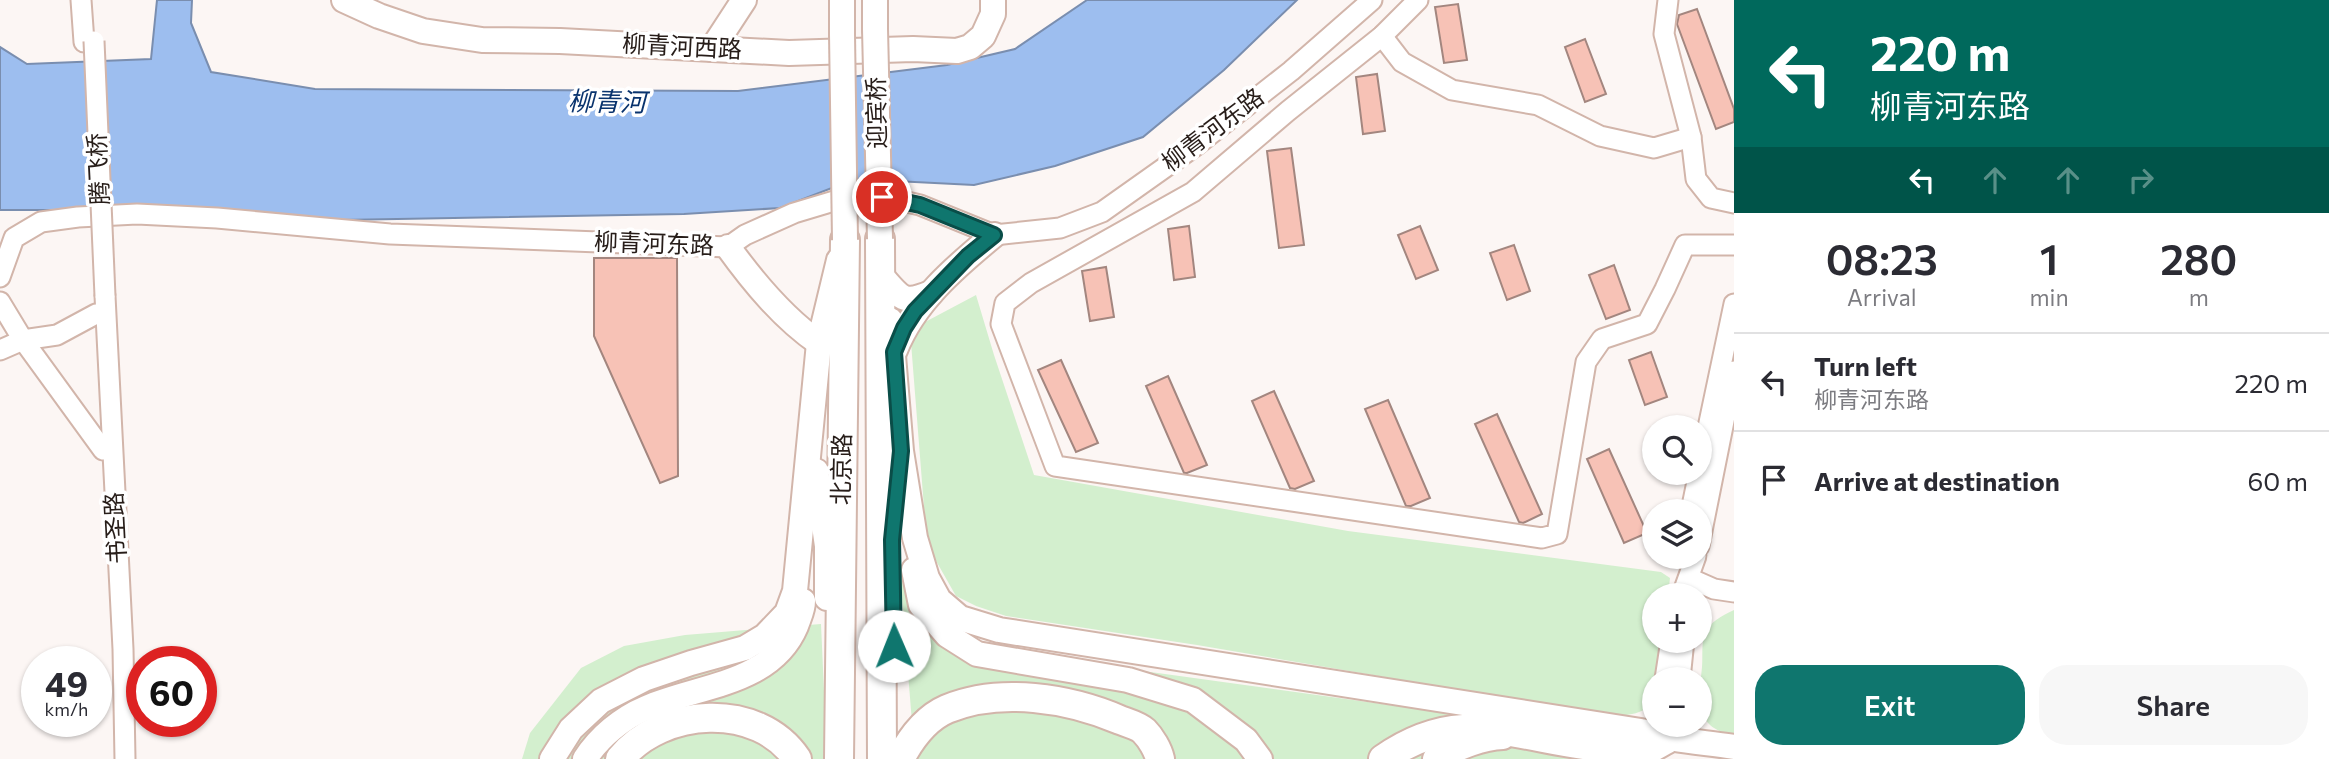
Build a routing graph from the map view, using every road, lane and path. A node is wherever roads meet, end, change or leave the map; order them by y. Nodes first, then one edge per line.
1 (82, 0) edge
2 (92, 0) edge
3 (344, 0) edge
4 (744, 0) edge
5 (842, 0) edge
6 (874, 0) edge
7 (993, 0) edge
8 (1371, 0) edge
9 (1418, 0) edge
10 (1668, 0) edge
11 (1382, 36) junction
12 (89, 41) junction
13 (712, 49) junction
14 (1691, 137) junction
15 (1734, 203) edge
16 (994, 235) junction
17 (880, 239) junction
18 (845, 240) junction
19 (1734, 245) edge
20 (728, 247) junction
21 (0, 277) edge
22 (885, 280) junction
23 (932, 293) junction
24 (0, 302) edge
25 (99, 302) junction
26 (828, 302) junction
27 (1734, 304) edge
28 (796, 323) junction
29 (23, 340) junction
30 (819, 343) junction
31 (0, 350) edge
32 (894, 352) junction
33 (1734, 371) edge
34 (1711, 415) edge
35 (811, 436) junction
36 (103, 450) junction
37 (901, 451) junction
38 (1708, 499) edge
39 (802, 512) junction
40 (915, 538) junction
41 (1734, 583) edge
42 (1712, 586) edge
43 (1712, 589) edge
44 (1734, 592) edge
45 (1143, 729) junction
46 (1642, 732) edge
47 (1528, 735) junction
48 (1666, 737) edge
49 (1734, 747) edge
50 (888, 756) edge
51 (839, 758) edge
52 (116, 759) edge
53 (125, 759) edge
54 (552, 759) edge
55 (585, 759) edge
56 (620, 759) edge
57 (797, 759) edge
58 (1160, 759) edge
59 (1180, 759) edge
60 (1260, 759) edge
61 (1382, 759) edge
62 (1435, 759) edge

1 - 12 street
2 - 12 street
3 - 13 main road, 柳青河西路
4 - 13 main road
5 - 18 main road, 迎宾桥, bridge
6 - 17 main road, 迎宾桥, bridge
7 - 13 main road, 柳青河西路
8 - 16 street, 柳青河东路
9 - 11 street
10 - 14 street
11 - 14 street
11 - 19 street
12 - 25 street, 腾飞桥, bridge
14 - 15 street
16 - 20 street, 柳青河东路
16 - 23 main road
17 - 22 main road, 迎宾桥
17 - 50 highway, 北京路
18 - 26 main road, 迎宾桥
18 - 51 highway, 北京路
20 - 21 street, 柳青河东路
20 - 28 main road
22 - 23 main road
22 - 32 main road, 迎宾桥
23 - 32 main road
24 - 29 street
25 - 29 street
25 - 36 street, 书圣路
25 - 53 street, 书圣路
26 - 28 main road
26 - 30 main road, 迎宾桥
27 - 34 street
28 - 30 main road
29 - 31 street
29 - 36 street
30 - 35 main road, 迎宾桥
32 - 37 main road, 迎宾桥
33 - 38 street
35 - 39 main road
35 - 51 main road
36 - 52 street, 书圣路
37 - 40 main road
37 - 50 main road
39 - 54 main road
39 - 55 main road
40 - 46 main road
40 - 60 main road
41 - 42 street
43 - 44 street
45 - 50 highway
45 - 58 highway
45 - 59 highway
47 - 48 highway
47 - 61 highway
47 - 62 main road
48 - 49 main road
56 - 57 highway

